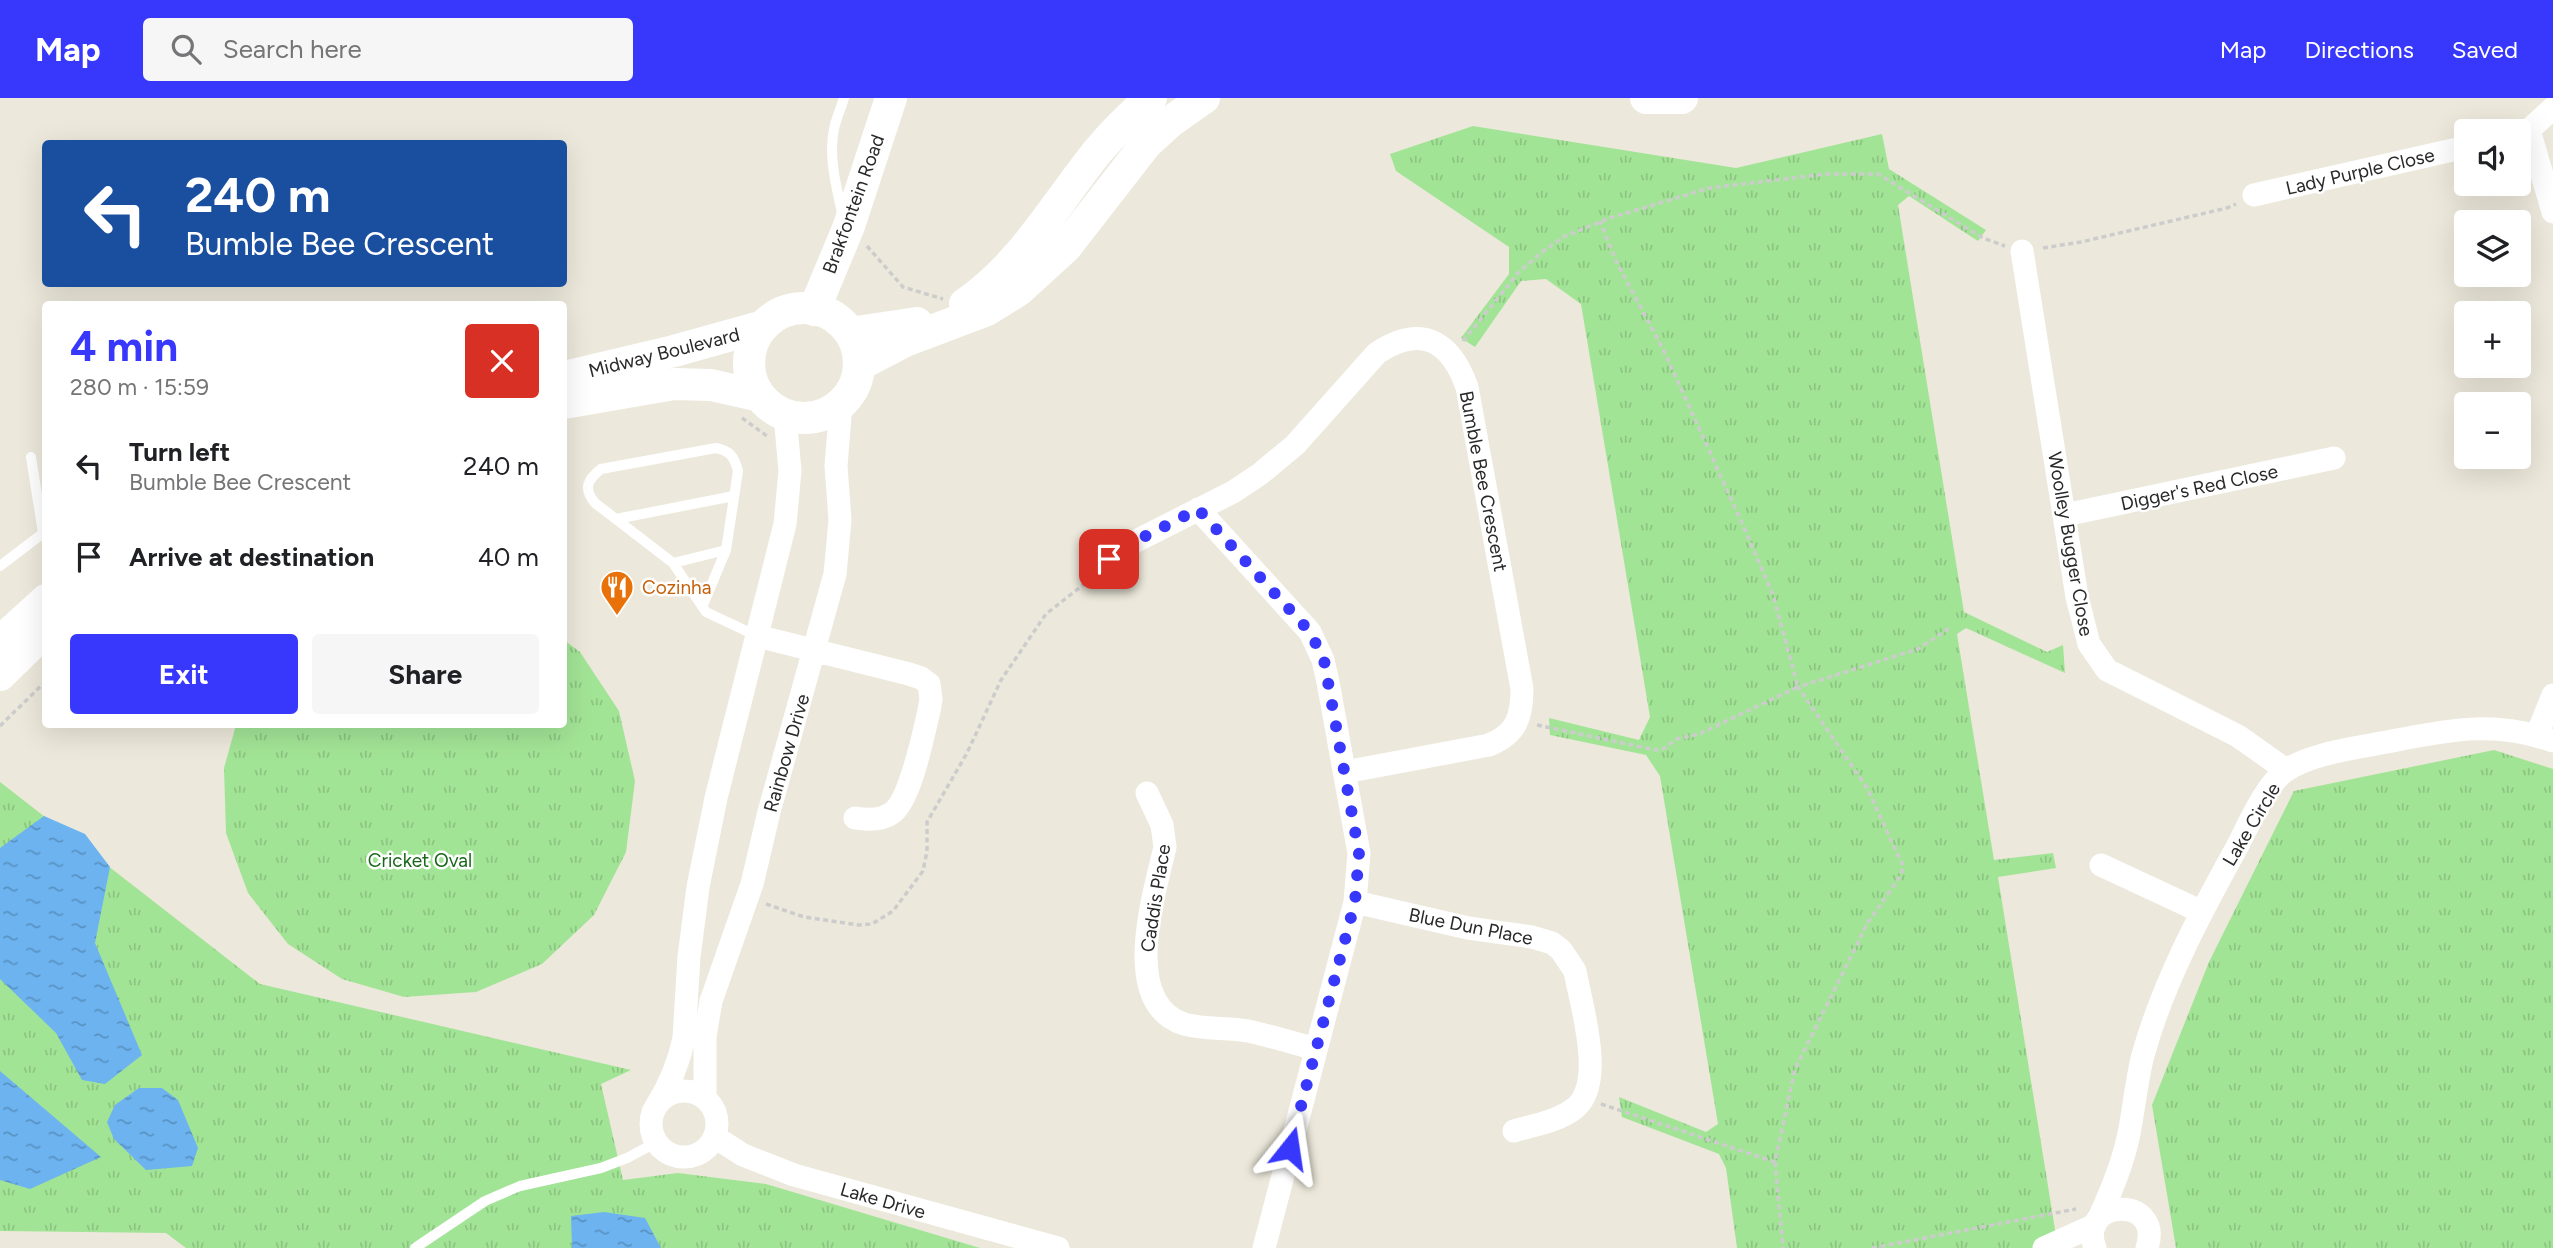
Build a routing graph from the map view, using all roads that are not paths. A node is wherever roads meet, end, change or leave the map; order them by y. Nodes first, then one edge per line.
1 (844, 98) edge
2 (891, 98) edge
3 (1151, 98) edge
4 (1204, 98) edge
5 (1646, 98) edge
6 (1682, 98) edge
7 (2553, 108) edge
8 (2531, 125) edge
9 (2454, 149) edge
10 (2531, 151) edge
11 (2254, 195) road end
12 (2553, 212) edge
13 (849, 227) junction
14 (2022, 251) road end
15 (814, 310) junction
16 (764, 326) junction
17 (850, 333) junction
18 (859, 365) junction
19 (567, 376) edge
20 (567, 402) edge
21 (841, 404) junction
22 (762, 409) junction
23 (31, 457) dead end
24 (2334, 458) dead end
25 (734, 496) junction
26 (1198, 509) junction
27 (2064, 515) junction
28 (616, 519) junction
29 (42, 520) edge
30 (42, 534) edge
31 (726, 550) junction
32 (1109, 559) road end
33 (673, 563) junction
34 (0, 566) edge
35 (42, 604) edge
36 (703, 605) junction
37 (42, 634) edge
38 (757, 636) junction
39 (0, 642) edge
40 (815, 651) junction
41 (0, 675) edge
42 (2553, 695) edge
43 (2545, 738) edge
44 (2286, 771) junction
45 (1345, 772) junction
46 (1147, 793) dead end
47 (855, 818) dead end
48 (2101, 865) dead end
49 (1355, 902) junction
50 (2202, 912) junction
51 (1316, 1049) junction
52 (705, 1098) junction
53 (657, 1105) junction
54 (1514, 1131) dead end
55 (715, 1137) junction
56 (2129, 1137) junction
57 (657, 1142) junction
58 (2136, 1212) junction
59 (2099, 1224) edge
60 (415, 1248) edge
61 (1058, 1248) edge
62 (1264, 1248) edge
63 (2045, 1248) edge
64 (2147, 1248) edge

1 - 13 lane
2 - 13 street, Brakfontein Road
3 - 17 street
4 - 18 street
5 - 6 street
7 - 8 street
9 - 11 street, Lady Purple Close
10 - 12 street
13 - 15 street, Brakfontein Road
14 - 27 street, Woolley Bugger Close
15 - 16 street, Midway Boulevard
15 - 17 street
16 - 19 street, Midway Boulevard
16 - 22 street, Midway Boulevard
17 - 18 street
18 - 21 street
20 - 22 street, Midway Boulevard
21 - 22 street, Midway Boulevard
21 - 40 street, Rainbow Drive
22 - 38 street
23 - 29 lane
24 - 27 street, Digger's Red Close
25 - 28 lane
25 - 28 lane
25 - 31 lane
26 - 32 street
26 - 45 street
26 - 45 street, Bumble Bee Crescent
27 - 44 street, Woolley Bugger Close
28 - 33 lane
30 - 34 lane
31 - 33 lane
31 - 36 lane
33 - 36 lane
35 - 39 street
36 - 38 lane
37 - 41 street
38 - 40 street
38 - 53 street
40 - 47 street
40 - 52 street, Rainbow Drive
42 - 43 street
43 - 44 street, Lake Circle
44 - 50 street, Lake Circle
45 - 49 street
46 - 51 street, Caddis Place
48 - 50 street
49 - 51 street
49 - 54 street, Blue Dun Place
50 - 56 street, Lake Circle
51 - 62 street
52 - 53 street
52 - 55 street
53 - 57 street
55 - 57 street
55 - 61 street, Lake Drive
56 - 58 street, Lake Circle
56 - 59 street, Lake Circle
57 - 60 lane
58 - 59 street
58 - 64 street, Lake Circle
59 - 63 street

